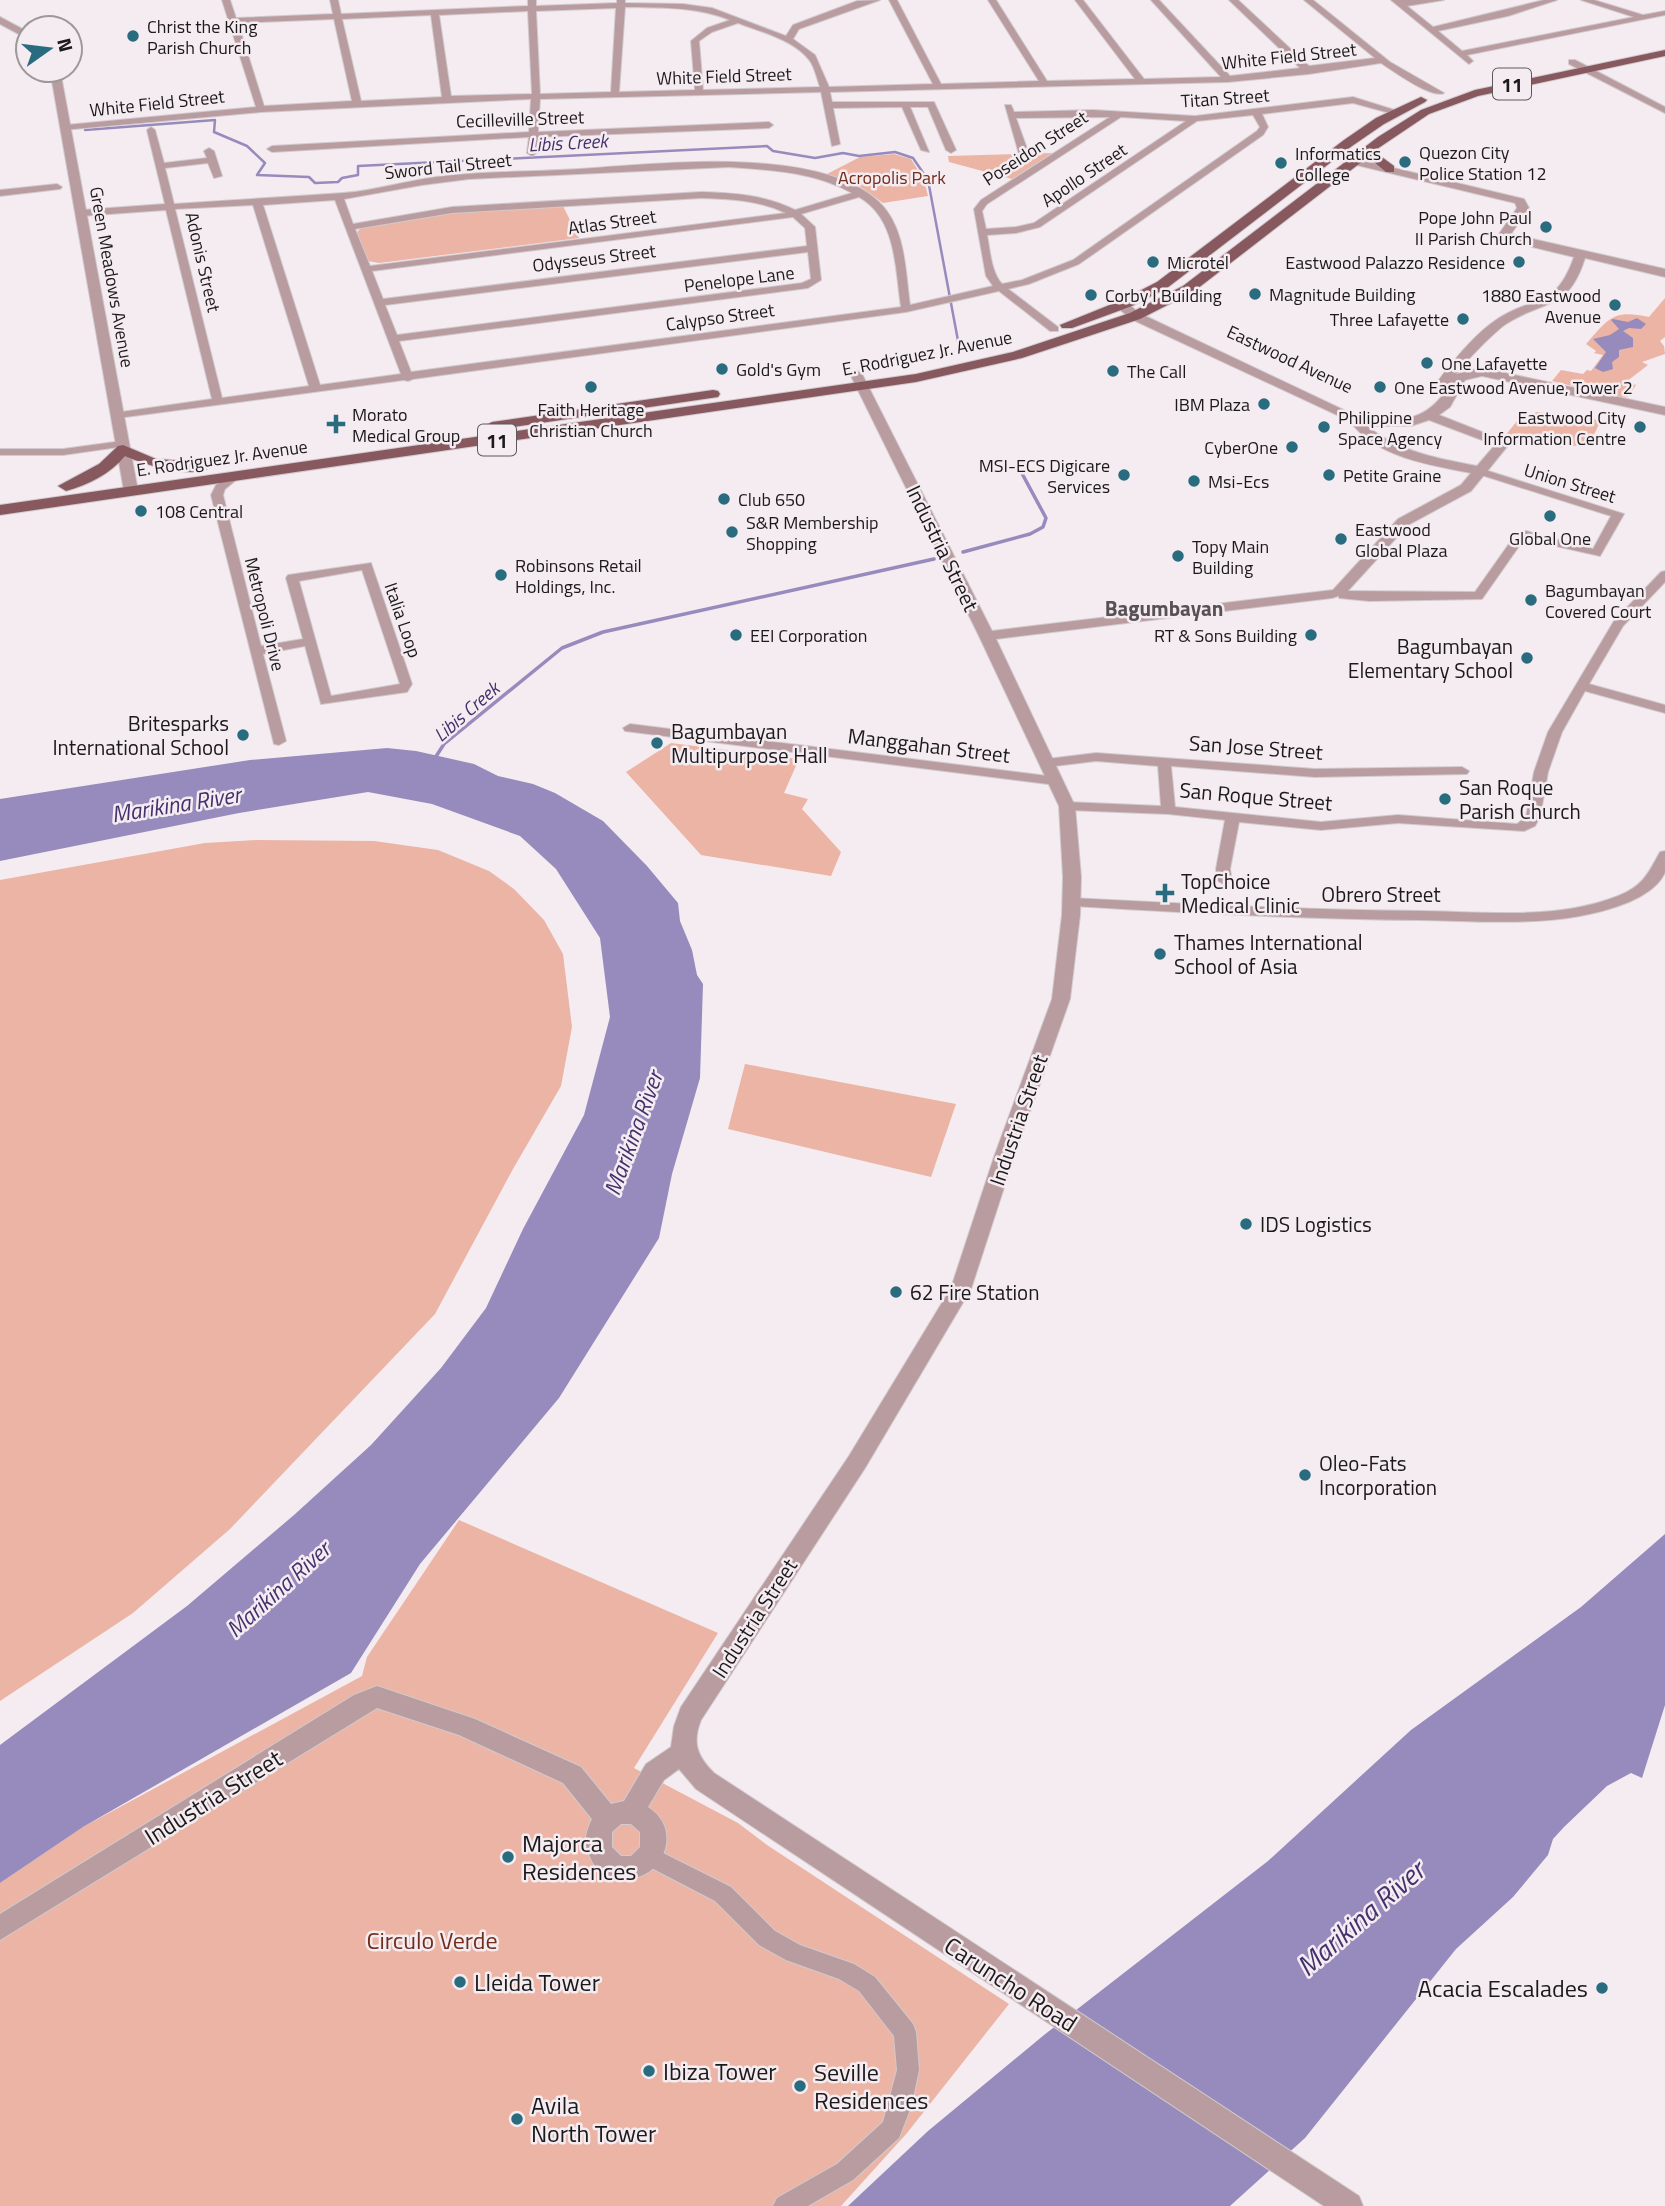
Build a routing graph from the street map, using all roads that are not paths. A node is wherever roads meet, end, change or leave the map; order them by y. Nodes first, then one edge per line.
1 (226, 0) edge
2 (334, 0) edge
3 (876, 0) edge
4 (893, 0) edge
5 (992, 0) edge
6 (1079, 0) edge
7 (1155, 0) edge
8 (1233, 0) edge
9 (1308, 0) edge
10 (1440, 0) edge
11 (1553, 0) edge
12 (1585, 0) edge
13 (621, 2) edge
14 (1397, 2) edge
15 (532, 4) edge
16 (435, 13) junction
17 (1665, 13) edge
18 (336, 16) junction
19 (1644, 18) junction
20 (739, 20) junction
21 (234, 21) junction
22 (796, 27) junction
23 (759, 28) junction
24 (1432, 30) junction
25 (788, 40) junction
26 (1665, 43) edge
27 (1665, 53) edge
28 (1460, 54) junction
29 (1382, 60) junction
30 (1572, 62) junction
31 (1471, 63) dead end
32 (1586, 69) junction
33 (1309, 71) junction
34 (1228, 79) junction
35 (1143, 83) junction
36 (58, 84) edge
37 (1045, 84) junction
38 (938, 86) junction
39 (825, 89) junction
40 (699, 92) junction
41 (1440, 93) junction
42 (615, 94) junction
43 (536, 97) junction
44 (447, 99) junction
45 (357, 104) junction
46 (827, 105) junction
47 (905, 105) junction
48 (261, 109) junction
49 (1665, 110) edge
50 (1397, 112) junction
51 (1257, 113) junction
52 (1119, 115) junction
53 (1195, 119) junction
54 (769, 125) dead end
55 (66, 128) junction
56 (151, 130) dead end
57 (534, 134) junction
58 (835, 144) dead end
59 (272, 149) dead end
60 (1371, 149) junction
61 (926, 150) dead end
62 (951, 150) dead end
63 (532, 153) dead end
64 (1024, 154) dead end
65 (1331, 156) junction
66 (1355, 161) junction
67 (160, 166) junction
68 (1390, 169) junction
69 (217, 176) dead end
70 (57, 187) dead end
71 (0, 193) edge
72 (860, 194) junction
73 (338, 196) junction
74 (257, 202) junction
75 (172, 206) junction
76 (1258, 210) junction
77 (794, 213) junction
78 (82, 216) junction
79 (1284, 216) junction
80 (350, 227) junction
81 (981, 232) junction
82 (814, 248) junction
83 (1577, 258) junction
84 (366, 270) junction
85 (1665, 273) edge
86 (1003, 290) junction
87 (379, 303) junction
88 (1125, 304) junction
89 (906, 309) junction
90 (1142, 316) junction
91 (1070, 324) junction
92 (1054, 330) junction
93 (393, 340) junction
94 (1472, 351) junction
95 (964, 361) junction
96 (1463, 370) junction
97 (1259, 371) junction
98 (408, 378) junction
99 (859, 380) junction
100 (1545, 383) junction
101 (316, 390) junction
102 (218, 402) junction
103 (1665, 411) edge
104 (117, 415) junction
105 (1370, 415) junction
106 (1429, 416) junction
107 (1354, 419) junction
108 (122, 445) junction
109 (0, 452) edge
110 (202, 467) junction
111 (1479, 471) junction
112 (235, 476) junction
113 (194, 481) junction
114 (129, 484) junction
115 (66, 486) junction
116 (0, 495) edge
117 (217, 495) junction
118 (0, 510) edge
119 (1665, 575) edge
120 (1338, 593) junction
121 (987, 636) junction
122 (309, 642) junction
123 (256, 651) junction
124 (1581, 686) junction
125 (1665, 709) edge
126 (630, 728) dead end
127 (279, 741) dead end
128 (1164, 762) junction
129 (1462, 771) dead end
130 (1051, 772) junction
131 (1067, 806) junction
132 (1168, 810) junction
133 (1233, 817) junction
134 (1665, 855) edge
135 (1225, 881) dead end
136 (1073, 902) junction
137 (683, 1752) junction
138 (619, 1816) junction
139 (649, 1856) junction
140 (0, 1928) edge
141 (785, 2206) edge
142 (1349, 2206) edge

1 - 21 street
2 - 18 street
3 - 22 street
4 - 38 street
5 - 37 street
6 - 35 street
7 - 34 street
8 - 33 street
9 - 29 street
10 - 14 street
11 - 24 street
12 - 19 street
13 - 15 street
13 - 20 street
13 - 42 street
14 - 24 street
15 - 16 street
15 - 43 street
16 - 18 street
16 - 44 street
17 - 19 street
18 - 21 street
18 - 45 street
19 - 28 street
20 - 23 street
20 - 40 street
21 - 48 street
22 - 23 street
22 - 25 street
23 - 25 street
24 - 28 street
25 - 39 street
26 - 30 main road, E. Rodriguez Jr. Avenue / 11
27 - 32 main road, 11
28 - 31 street
29 - 33 street, White Field Street
29 - 41 street
30 - 32 street
30 - 41 main road, E. Rodriguez Jr. Avenue / 11
32 - 49 street
32 - 60 main road, 11
33 - 34 street, White Field Street
34 - 35 street, White Field Street
35 - 37 street, White Field Street
36 - 55 street, Green Meadows Avenue
37 - 38 street, White Field Street
38 - 39 street, White Field Street
39 - 40 street, White Field Street
39 - 46 street
40 - 42 street, White Field Street
41 - 50 main road, E. Rodriguez Jr. Avenue / 11
42 - 43 street, White Field Street
43 - 44 street, White Field Street
43 - 57 street
44 - 45 street, White Field Street
45 - 48 street, White Field Street
46 - 47 street
46 - 58 street
47 - 61 street
47 - 62 street
48 - 55 street, White Field Street
50 - 51 street, Titan Street
50 - 65 main road, E. Rodriguez Jr. Avenue / 11
51 - 53 street, Titan Street
51 - 86 street, Calypso Street
52 - 53 street, Titan Street
52 - 64 street, Titan Street
52 - 81 street, Poseidon Street
53 - 81 street, Apollo Street
54 - 57 street, Cecilleville Street
55 - 78 street, Green Meadows Avenue
56 - 67 street, Adonis Street
57 - 59 street, Cecilleville Street
57 - 63 street
60 - 66 main road, 11
60 - 68 main road
65 - 66 street
65 - 76 main road, E. Rodriguez Jr. Avenue / 11
66 - 68 street
66 - 79 main road, 11
67 - 69 street
67 - 75 street, Adonis Street
68 - 83 street
70 - 71 street
72 - 73 street, Sword Tail Street
72 - 77 street, Atlas Street
72 - 89 street, Sword Tail Street
73 - 74 street, Sword Tail Street
73 - 80 street
74 - 75 street, Sword Tail Street
74 - 101 street
75 - 78 street, Sword Tail Street
75 - 102 street, Adonis Street
76 - 79 main road
76 - 88 main road, E. Rodriguez Jr. Avenue / 11
77 - 80 street
77 - 82 street, Penelope Lane
77 - 84 street, Atlas Street
78 - 104 street, Green Meadows Avenue
79 - 90 main road, 11
80 - 84 street
81 - 86 street, Poseidon Street
82 - 87 street, Odysseus Street
82 - 93 street, Penelope Lane
83 - 85 street
83 - 94 street, Eastwood Avenue
84 - 87 street
86 - 89 street, Calypso Street
86 - 91 street
86 - 92 street
87 - 93 street
88 - 90 street, Eastwood Avenue
88 - 91 main road, E. Rodriguez Jr. Avenue / 11
89 - 98 street, Calypso Street
90 - 95 main road, E. Rodriguez Jr. Avenue / 11
90 - 97 street, Eastwood Avenue
91 - 92 main road, E. Rodriguez Jr. Avenue / 11
92 - 95 main road, E. Rodriguez Jr. Avenue / 11
93 - 98 street
94 - 96 street, Eastwood Avenue
94 - 100 street
95 - 99 main road, E. Rodriguez Jr. Avenue / 11
96 - 100 street
96 - 105 street, Eastwood Avenue
96 - 106 street, Eastwood Avenue
97 - 105 street, Eastwood Avenue
97 - 107 street, Eastwood Avenue
98 - 101 street, Calypso Street
99 - 110 main road, E. Rodriguez Jr. Avenue / 11
99 - 112 main road, E. Rodriguez Jr. Avenue / 11
99 - 121 street, Industria Street
100 - 103 street
101 - 102 street, Calypso Street
102 - 104 street, Calypso Street
104 - 108 street, Green Meadows Avenue
105 - 107 street
106 - 107 street, Eastwood Avenue
106 - 111 street
107 - 111 street
108 - 109 street
108 - 110 main road
108 - 114 street, Green Meadows Avenue
108 - 115 main road
110 - 114 main road, E. Rodriguez Jr. Avenue / 11
111 - 120 street
111 - 120 street, Union Street
112 - 113 main road, E. Rodriguez Jr. Avenue / 11
112 - 117 street
113 - 114 main road, E. Rodriguez Jr. Avenue / 11
113 - 117 street
114 - 115 main road, E. Rodriguez Jr. Avenue / 11
114 - 118 main road, E. Rodriguez Jr. Avenue / 11
115 - 116 main road, E. Rodriguez Jr. Avenue / 11
117 - 123 street, Metropoli Drive
119 - 124 street, San Roque Street
120 - 121 street
121 - 130 street, Industria Street
122 - 122 street, Italia Loop
122 - 123 street
123 - 127 street, Metropoli Drive
124 - 125 street
124 - 133 street, San Roque Street
126 - 130 street, Manggahan Street
128 - 129 street, San Jose Street
128 - 130 street, San Jose Street
128 - 132 street
130 - 131 street, Industria Street
131 - 132 street, San Roque Street
131 - 136 street, Industria Street
132 - 133 street, San Roque Street
133 - 135 street
134 - 136 street, Obrero Street
136 - 137 street, Industria Street
137 - 138 street
137 - 142 street, Caruncho Road
138 - 139 street
138 - 139 street
138 - 140 street, Industria Street
139 - 141 street

